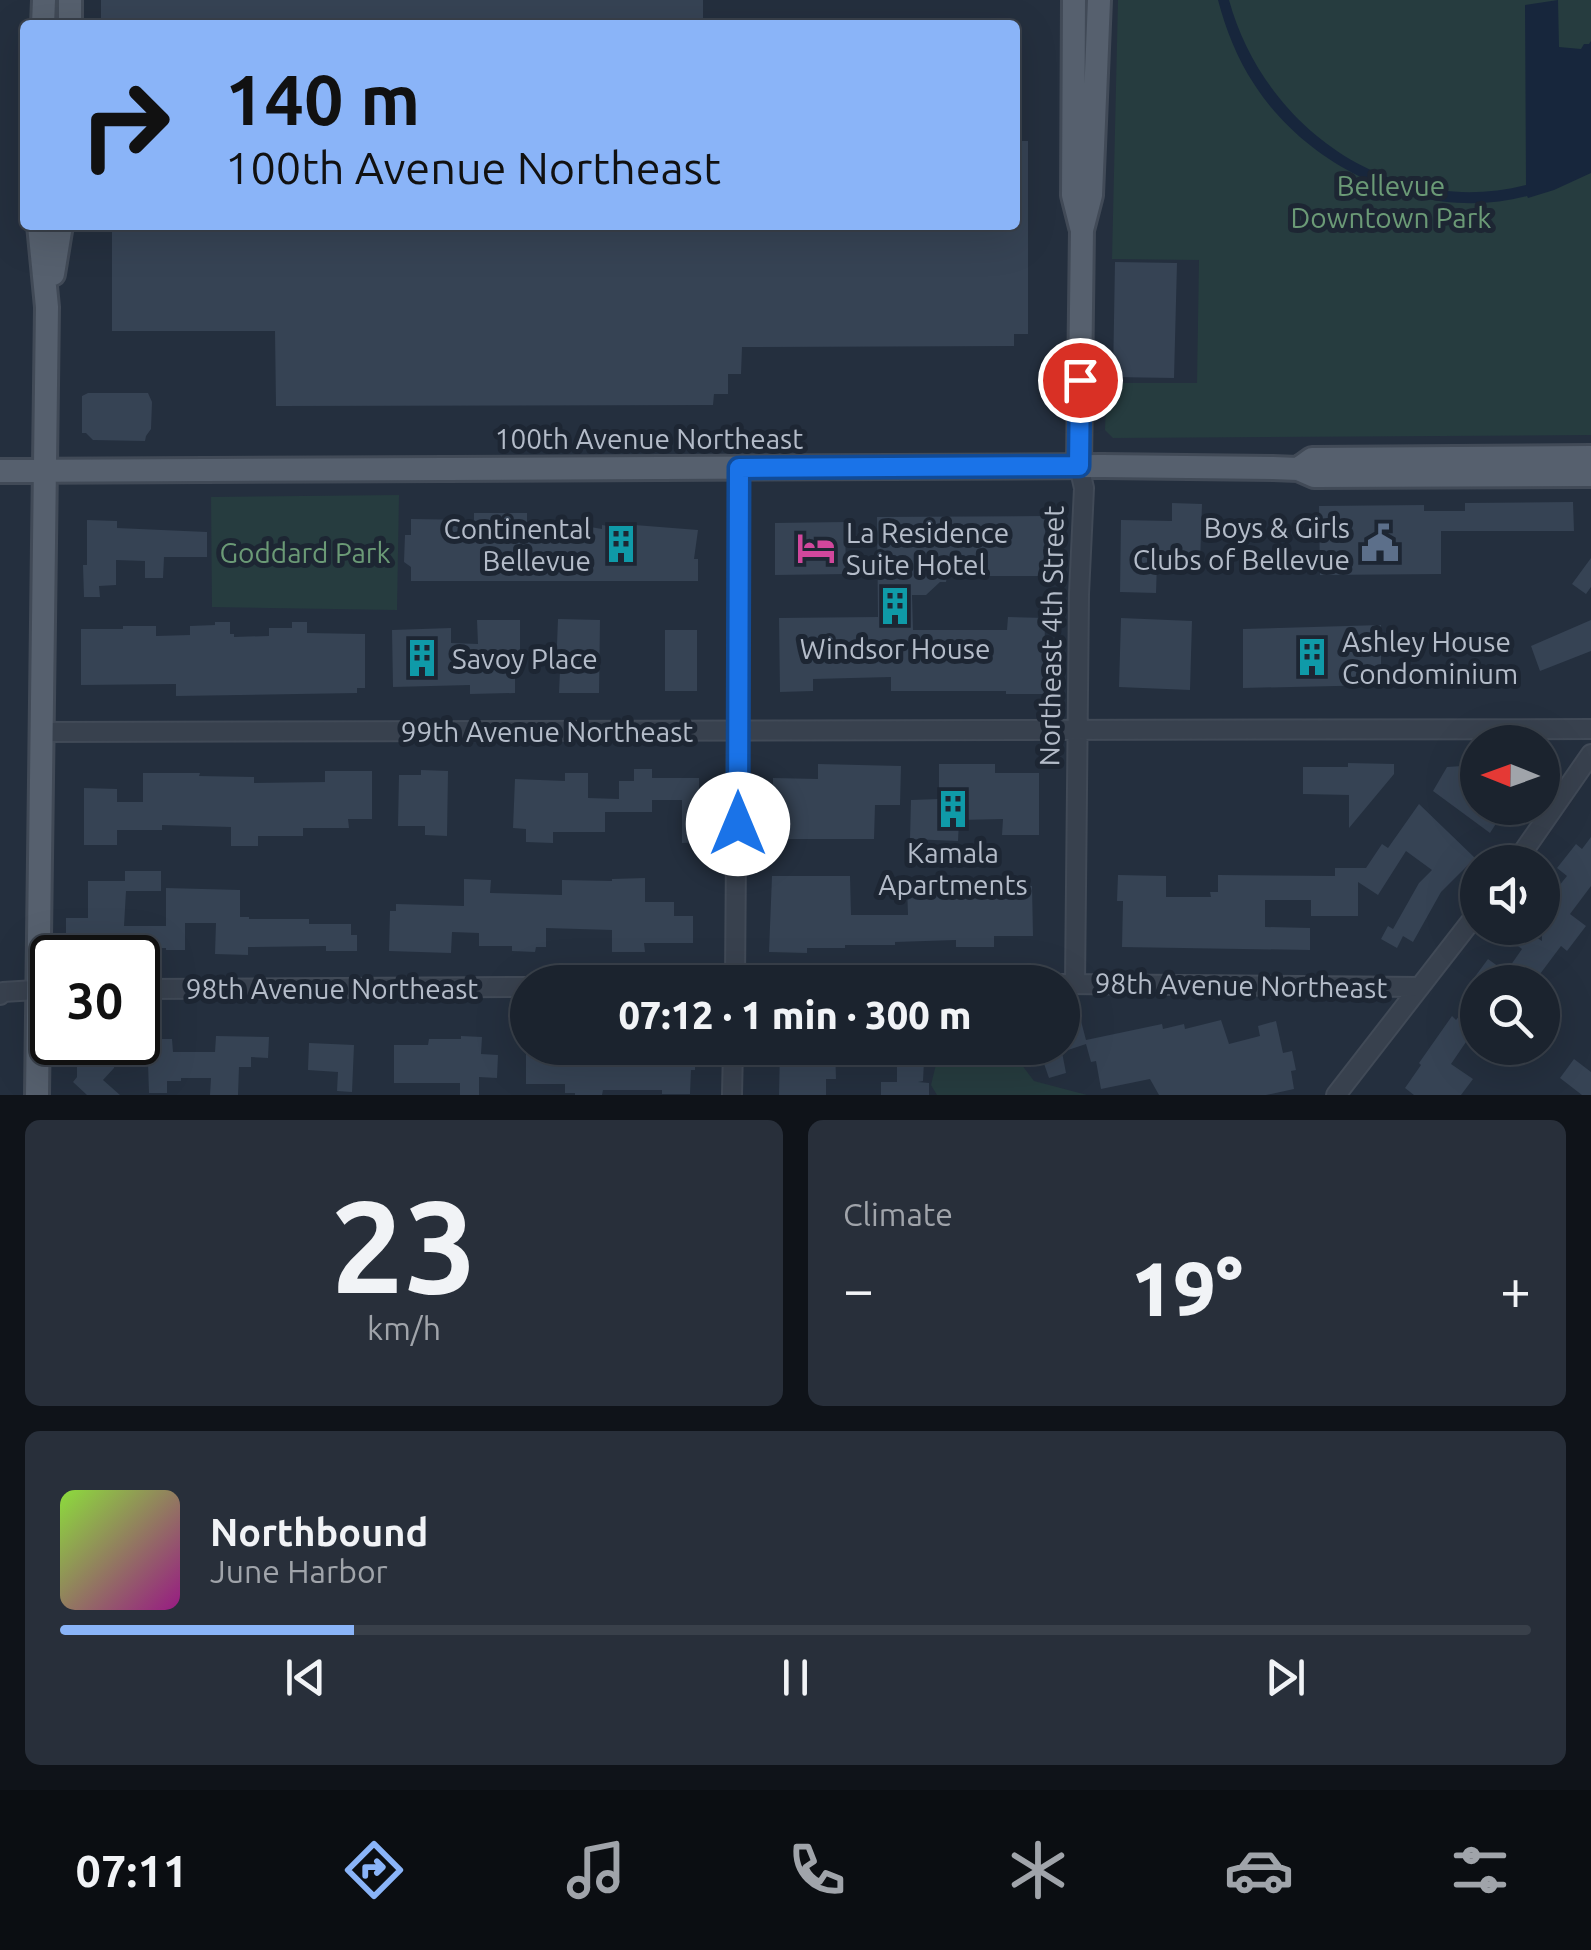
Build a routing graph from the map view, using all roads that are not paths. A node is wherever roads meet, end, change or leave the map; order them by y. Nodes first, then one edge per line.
1 (1074, 0) edge
2 (1099, 0) edge
3 (39, 230) edge
4 (60, 230) edge
5 (1082, 230) junction
6 (47, 308) junction
7 (1591, 457) edge
8 (1079, 466) junction
9 (739, 468) junction
10 (1298, 469) junction
11 (0, 471) edge
12 (45, 471) junction
13 (1591, 475) edge
14 (1591, 729) edge
15 (1078, 730) junction
16 (737, 731) junction
17 (42, 732) junction
18 (1591, 754) edge
19 (1528, 845) edge
20 (45, 935) edge
21 (1460, 935) edge
22 (735, 965) edge
23 (1070, 965) edge
24 (1080, 984) edge
25 (510, 987) edge
26 (1420, 987) junction
27 (160, 989) edge
28 (30, 990) edge
29 (1, 992) edge
30 (40, 1065) edge
31 (733, 1065) edge
32 (37, 1095) edge
33 (732, 1095) edge
34 (1336, 1095) edge

1 - 5 main road, Northeast 4th Street
2 - 5 main road, Northeast 4th Street
3 - 6 main road
4 - 6 main road
5 - 8 main road, Northeast 4th Street
6 - 12 main road
7 - 10 main road, 100th Avenue Northeast
8 - 9 main road, 100th Avenue Northeast
8 - 10 main road, 100th Avenue Northeast
8 - 15 street, Northeast 4th Street
9 - 12 main road, 100th Avenue Northeast
9 - 16 street
10 - 13 main road, 100th Avenue Northeast
11 - 12 main road, 100th Avenue Northeast
12 - 17 main road
14 - 15 street, 99th Avenue Northeast
15 - 16 street, 99th Avenue Northeast
15 - 23 street, Northeast 4th Street
16 - 17 street, 99th Avenue Northeast
16 - 22 street
17 - 20 main road
18 - 19 street
21 - 26 street
24 - 26 street, 98th Avenue Northeast
25 - 27 street, 98th Avenue Northeast
26 - 34 street
28 - 29 street
30 - 32 main road
31 - 33 street

